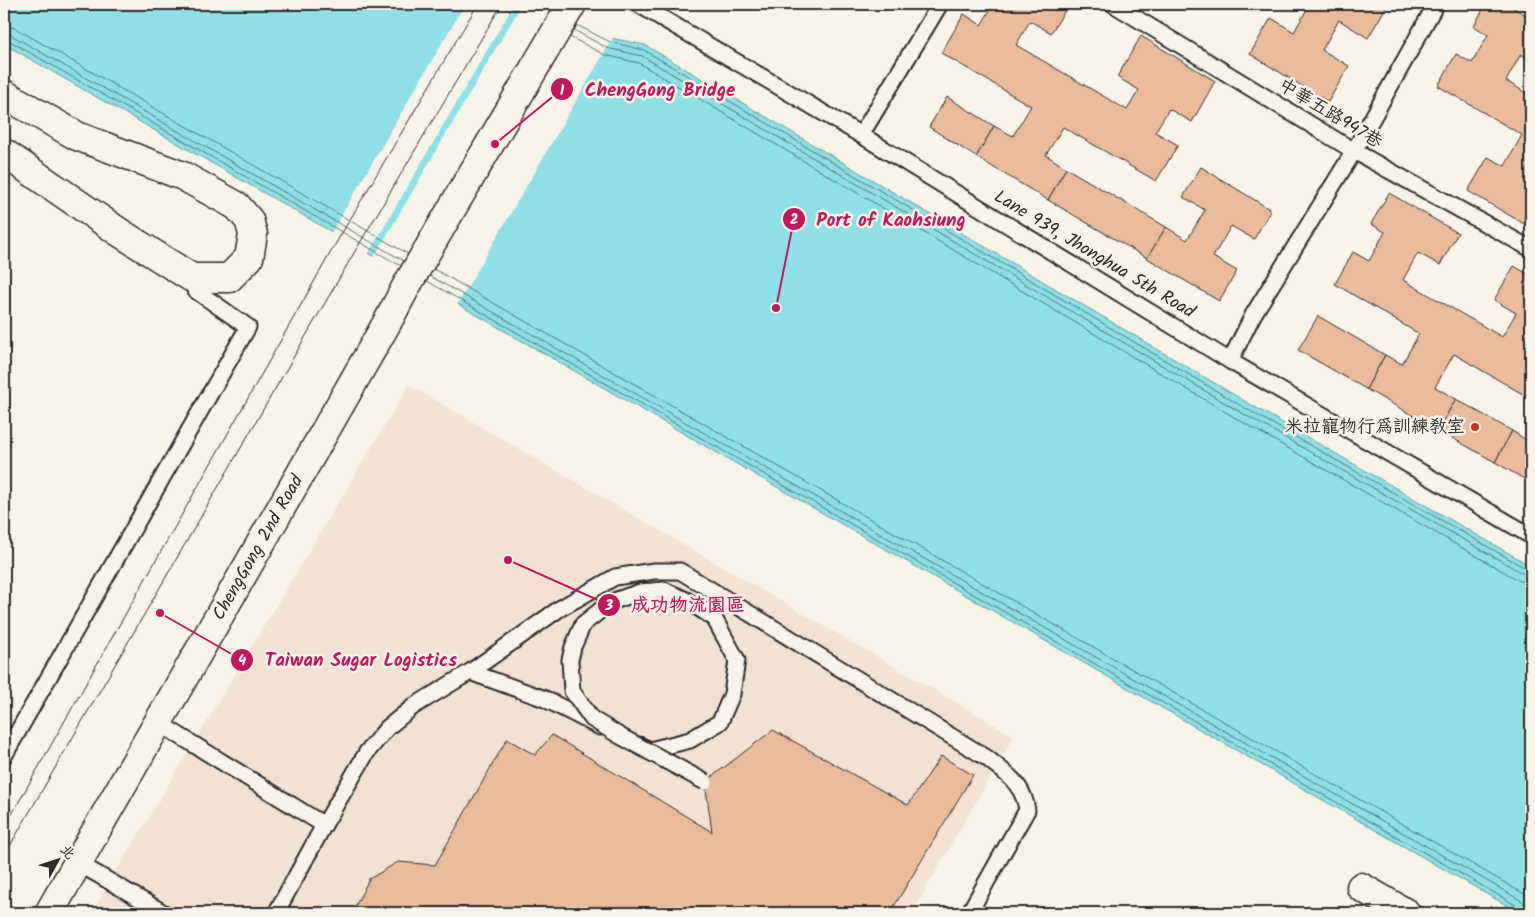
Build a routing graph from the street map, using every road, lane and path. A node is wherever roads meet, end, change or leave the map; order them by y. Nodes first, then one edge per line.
1 (572, 4) edge
2 (638, 4) edge
3 (940, 4) edge
4 (1113, 4) edge
5 (1436, 4) edge
6 (4, 94) edge
7 (861, 135) junction
8 (1354, 151) junction
9 (4, 153) edge
10 (1531, 249) edge
11 (192, 278) junction
12 (1230, 361) junction
13 (1531, 536) edge
14 (470, 672) junction
15 (159, 722) junction
16 (4, 756) edge
17 (705, 782) dead end
18 (324, 825) junction
19 (78, 862) junction
20 (1361, 887) dead end
21 (49, 913) edge
22 (164, 913) edge
23 (276, 913) edge
24 (970, 913) edge
25 (1406, 913) edge

1 - 15 street, ChengGong 2nd Road
2 - 7 lane, Lane 939, Jhonghua 5th Road
3 - 7 lane
4 - 8 lane, 中華五路947巷
5 - 8 lane
6 - 11 street
7 - 12 lane, Lane 939, Jhonghua 5th Road
8 - 10 lane, 中華五路947巷
8 - 12 lane
9 - 11 street
11 - 16 lane
12 - 13 lane, Lane 939, Jhonghua 5th Road
14 - 17 lane, bridge
14 - 18 lane
14 - 24 lane
15 - 18 lane
15 - 19 street, ChengGong 2nd Road
18 - 23 lane
19 - 21 street, ChengGong 2nd Road
19 - 22 lane
20 - 25 street

